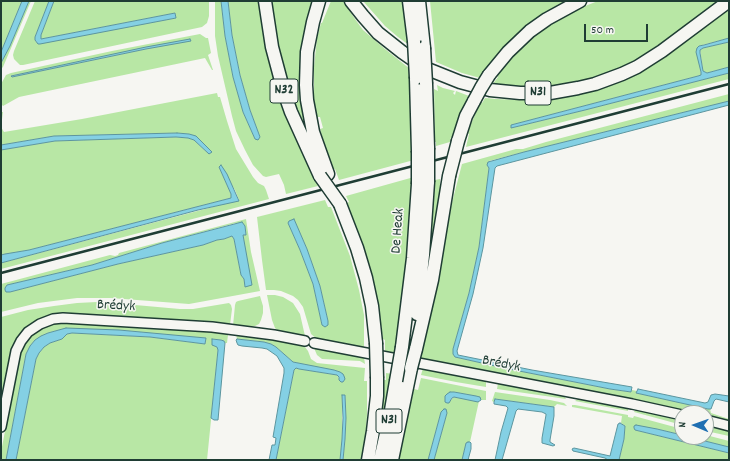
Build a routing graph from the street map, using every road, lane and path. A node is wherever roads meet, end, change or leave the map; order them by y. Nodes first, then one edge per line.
1 (265, 1) edge
2 (319, 1) edge
3 (351, 1) edge
4 (409, 1) edge
5 (419, 1) edge
6 (580, 1) edge
7 (729, 1) edge
8 (419, 45) junction
9 (423, 149) junction
10 (324, 175) junction
11 (411, 348) junction
12 (674, 413) edge
13 (714, 422) edge
14 (729, 426) edge
15 (1, 427) edge
16 (368, 460) edge
17 (380, 460) edge
18 (392, 460) edge

1 - 10 highway, N32
2 - 10 highway, N32
3 - 7 highway, N31
4 - 8 highway, De Heak / N31
5 - 8 highway, De Heak / N31
6 - 11 highway, N31, bridge
8 - 9 highway, De Heak / N31, bridge
8 - 9 highway, De Heak / N31, bridge
9 - 11 highway, De Heak / N31, bridge
10 - 16 highway, N32, bridge
11 - 17 highway, De Heak / N31, bridge
11 - 18 highway, N31, bridge
12 - 15 street, Brédyk
13 - 14 street

